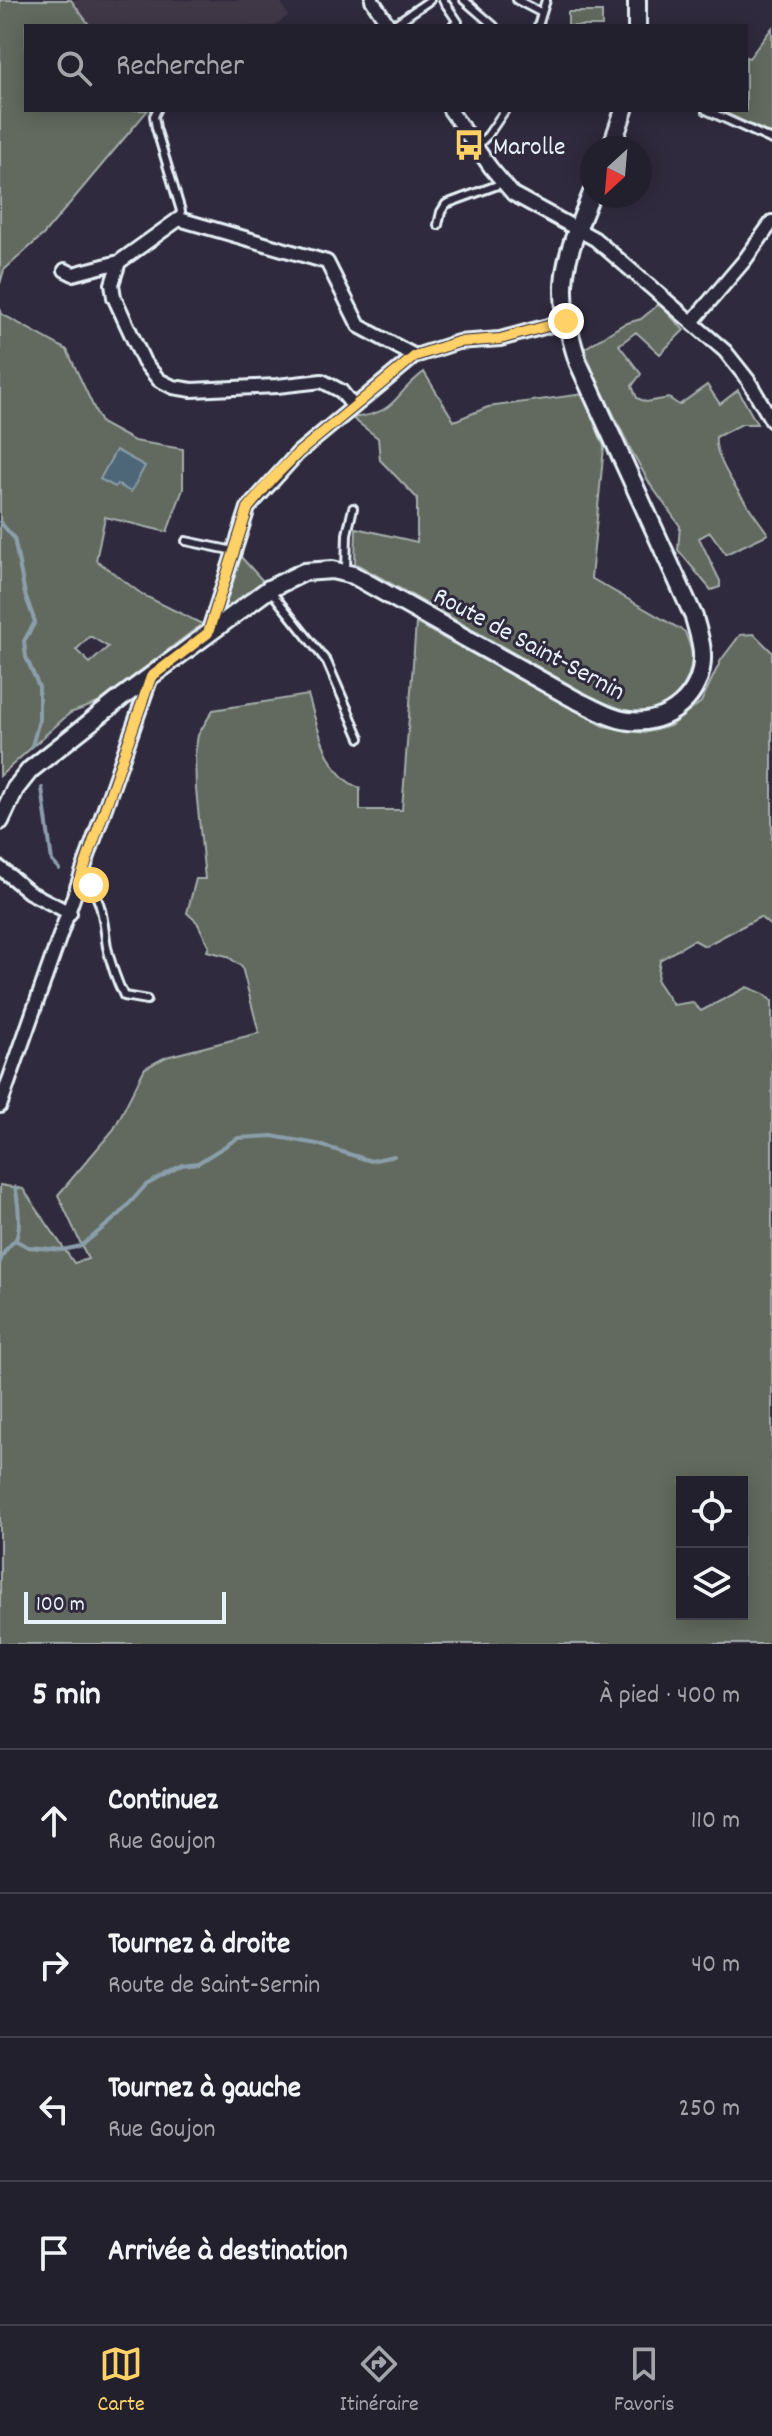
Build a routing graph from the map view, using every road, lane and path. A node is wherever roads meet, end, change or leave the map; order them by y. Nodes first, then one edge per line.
1 (372, 0) edge
2 (430, 0) edge
3 (464, 0) edge
4 (517, 0) edge
5 (546, 0) edge
6 (637, 0) edge
7 (444, 2) edge
8 (542, 13) junction
9 (390, 24) edge
10 (394, 24) edge
11 (455, 24) edge
12 (492, 24) edge
13 (539, 24) edge
14 (637, 24) edge
15 (156, 112) edge
16 (451, 112) edge
17 (504, 112) edge
18 (623, 112) edge
19 (710, 112) edge
20 (615, 136) edge
21 (772, 140) edge
22 (476, 147) junction
23 (503, 183) junction
24 (586, 208) edge
25 (179, 219) junction
26 (772, 222) edge
27 (438, 225) dead end
28 (577, 228) junction
29 (119, 262) junction
30 (65, 270) dead end
31 (566, 321) junction
32 (692, 322) junction
33 (415, 356) junction
34 (353, 406) junction
35 (772, 421) edge
36 (353, 508) dead end
37 (186, 541) dead end
38 (234, 551) junction
39 (346, 573) junction
40 (269, 589) junction
41 (208, 633) junction
42 (151, 677) junction
43 (360, 738) dead end
44 (0, 821) edge
45 (0, 868) edge
46 (81, 877) junction
47 (70, 913) junction
48 (147, 1000) dead end
49 (0, 1106) edge

1 - 9 street
2 - 10 lane
3 - 7 lane
3 - 12 lane
4 - 8 lane
5 - 8 lane
6 - 14 street
7 - 11 lane
8 - 13 lane
15 - 25 lane
16 - 22 street
17 - 22 lane
18 - 20 street
19 - 21 lane
22 - 23 street
23 - 27 lane
23 - 28 street
24 - 28 street, Route de Saint-Sernin
25 - 29 street
25 - 33 street
26 - 32 street
28 - 31 street, Route de Saint-Sernin
28 - 32 street
29 - 30 street
29 - 34 street
31 - 33 street
31 - 39 street, Route de Saint-Sernin
32 - 35 street
33 - 34 street
34 - 38 street
36 - 39 lane
37 - 38 lane
38 - 41 street
39 - 40 street, Route de Saint-Sernin
40 - 41 street, Route de Saint-Sernin
40 - 43 lane
41 - 42 street, Route de Saint-Sernin
42 - 44 street, Route de Saint-Sernin
42 - 46 street
45 - 47 street
46 - 47 street
46 - 48 lane
47 - 49 street

